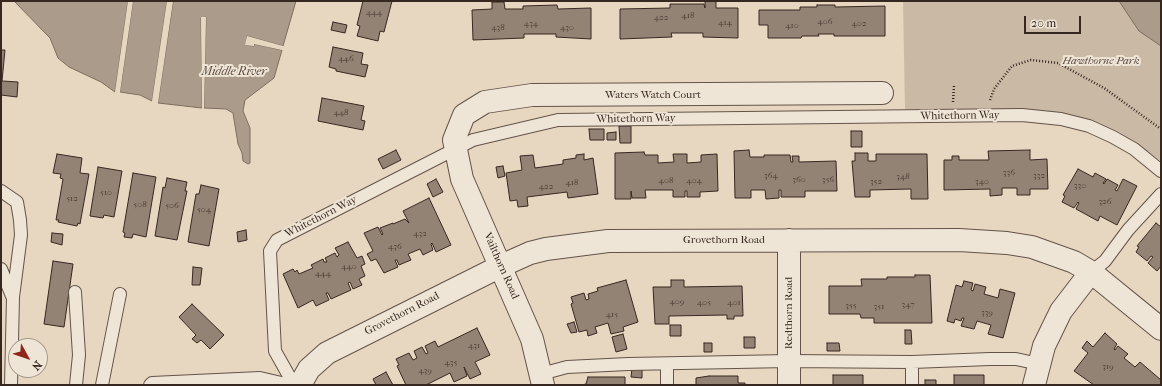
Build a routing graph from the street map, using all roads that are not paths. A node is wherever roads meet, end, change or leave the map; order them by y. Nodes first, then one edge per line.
1 (882, 93) dead end
2 (455, 149) junction
3 (1161, 172) edge
4 (1, 191) edge
5 (1161, 194) edge
6 (788, 240) junction
7 (501, 266) junction
8 (1, 269) edge
9 (1091, 272) junction
10 (75, 292) dead end
11 (120, 294) dead end
12 (13, 297) junction
13 (1161, 329) edge
14 (789, 361) junction
15 (912, 362) junction
16 (667, 364) junction
17 (1039, 364) junction
18 (542, 380) edge
19 (11, 385) edge
20 (76, 385) edge
21 (102, 385) edge
22 (150, 385) edge
23 (290, 385) edge
24 (299, 385) edge
25 (667, 385) edge
26 (789, 385) edge
27 (912, 385) edge
28 (1034, 385) edge

1 - 2 street, Waters Watch Court
2 - 3 lane, Whitethorn Way
2 - 7 street, Vailthorn Road
2 - 24 lane, Whitethorn Way
4 - 12 lane
5 - 9 lane
6 - 7 street, Grovethorn Road
6 - 9 street, Grovethorn Road
6 - 14 street, Redthorn Road
7 - 18 street, Vailthorn Road
7 - 24 street, Grovethorn Road
8 - 12 lane
9 - 13 street, Grovethorn Road
9 - 17 street
10 - 20 lane
11 - 21 lane
12 - 19 lane
14 - 15 lane
14 - 16 lane
14 - 26 street, Redthorn Road
15 - 17 lane
15 - 27 lane
16 - 18 lane
16 - 25 lane
17 - 28 street
22 - 23 lane

